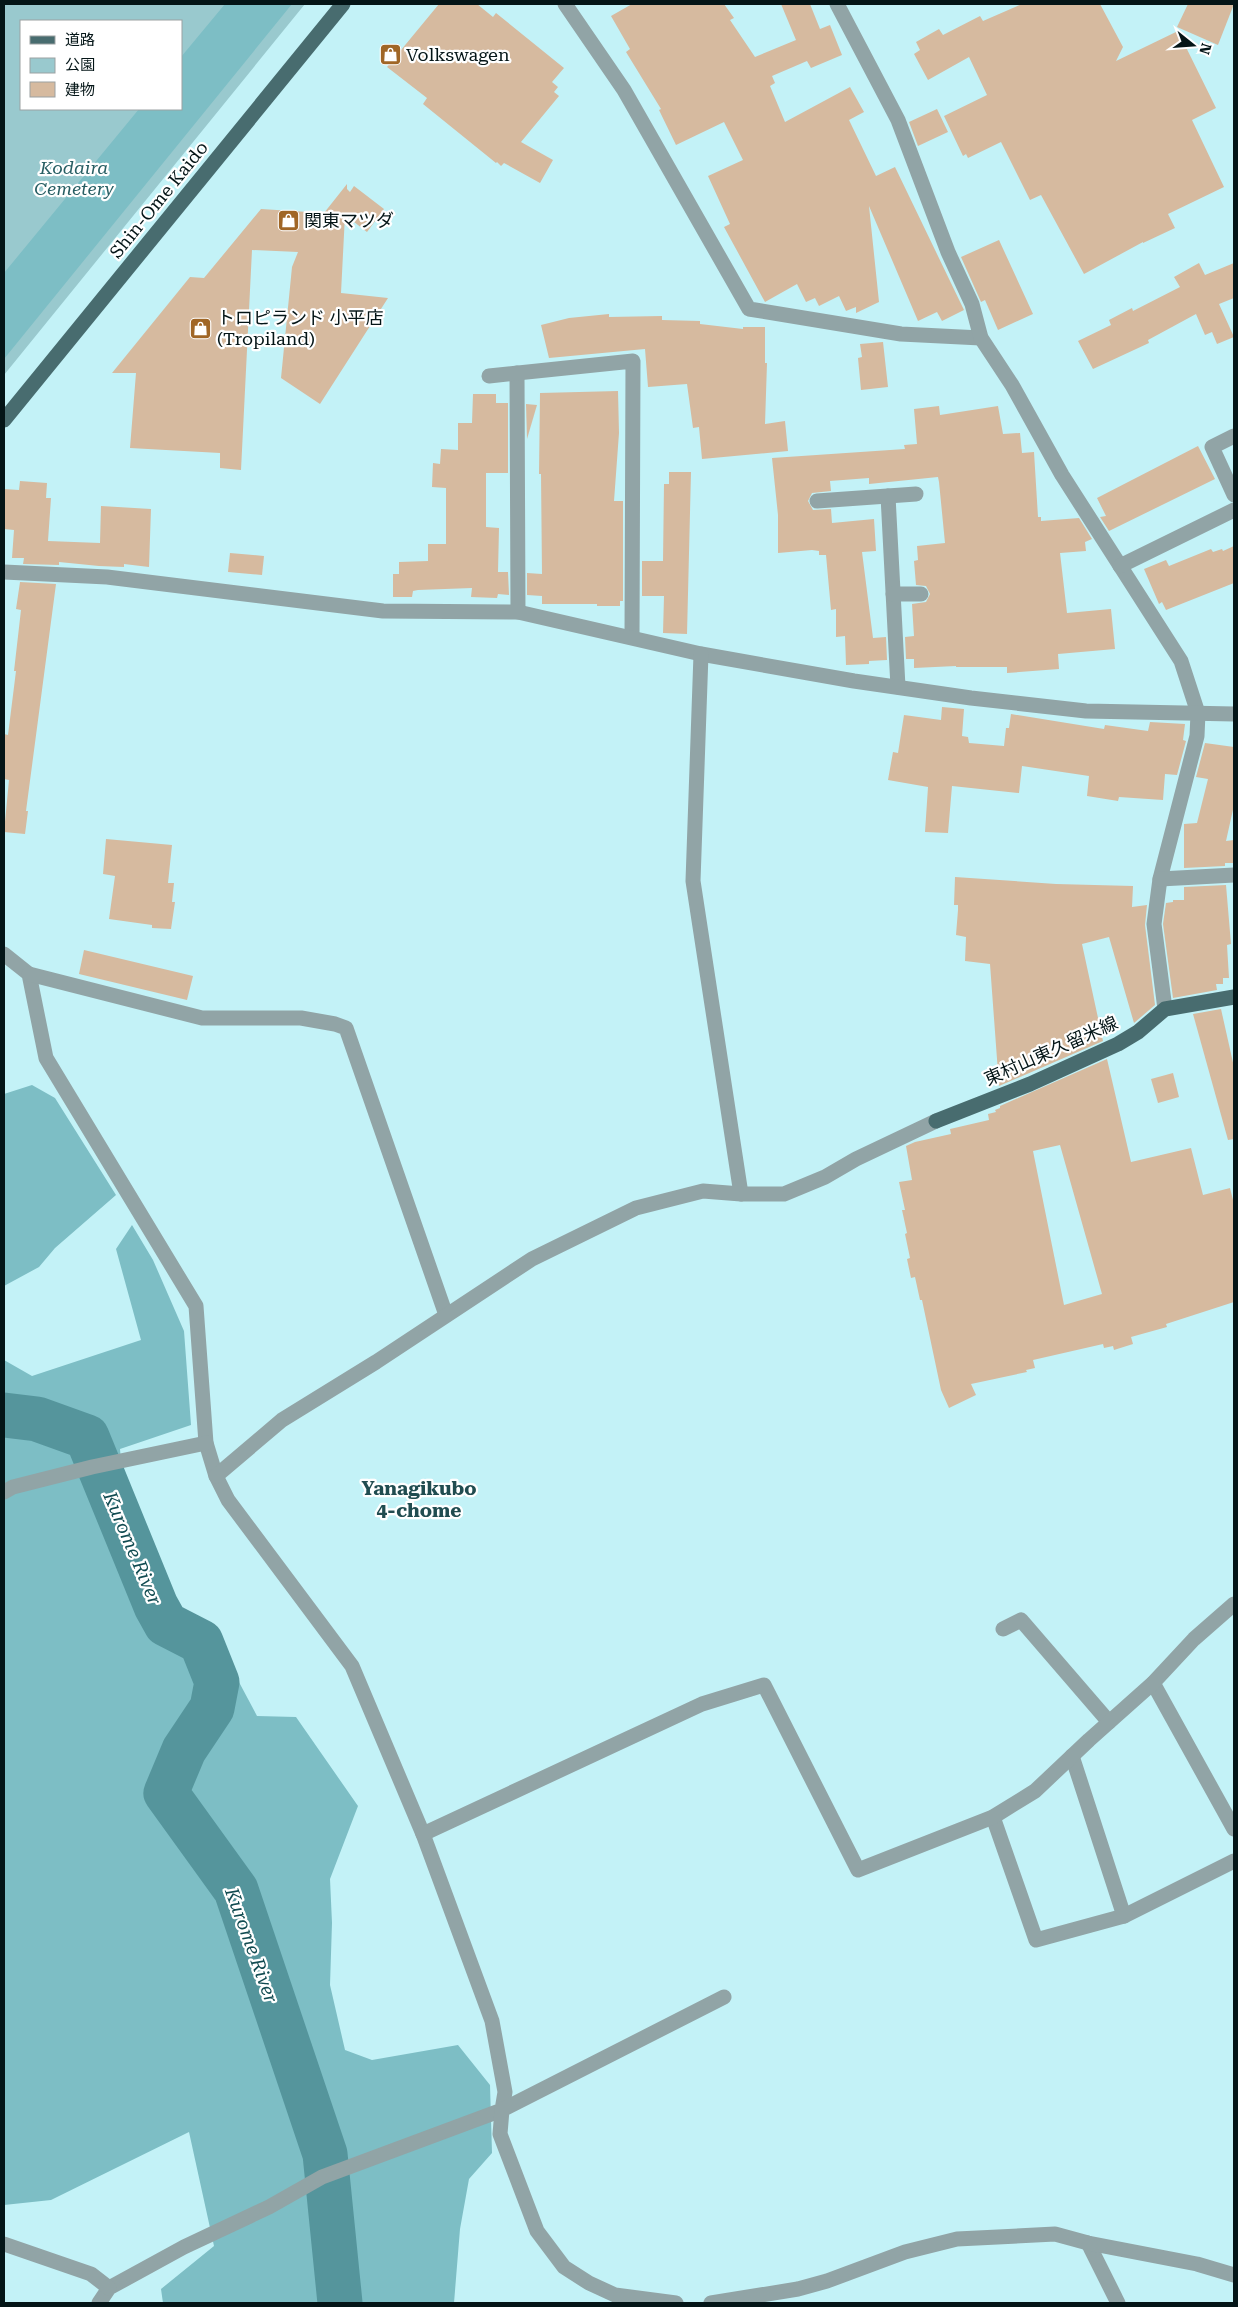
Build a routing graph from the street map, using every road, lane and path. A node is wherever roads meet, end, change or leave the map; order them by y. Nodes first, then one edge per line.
1 (344, 4) edge
2 (565, 4) edge
3 (837, 4) edge
4 (981, 338) junction
5 (517, 373) junction
6 (490, 376) dead end
7 (4, 420) edge
8 (1234, 436) edge
9 (916, 494) dead end
10 (1234, 495) edge
11 (888, 496) junction
12 (817, 501) dead end
13 (1234, 510) edge
14 (1120, 566) junction
15 (4, 572) edge
16 (893, 594) junction
17 (921, 594) dead end
18 (518, 612) junction
19 (632, 637) junction
20 (701, 654) junction
21 (898, 688) junction
22 (1198, 713) junction
23 (1234, 714) edge
24 (1234, 875) edge
25 (1160, 879) junction
26 (4, 954) edge
27 (29, 974) junction
28 (1234, 998) edge
29 (1165, 1009) junction
30 (936, 1121) joint
31 (741, 1194) junction
32 (446, 1315) junction
33 (206, 1443) junction
34 (216, 1476) junction
35 (4, 1492) edge
36 (1234, 1604) edge
37 (1003, 1629) dead end
38 (1153, 1683) junction
39 (1109, 1722) junction
40 (1072, 1756) junction
41 (993, 1817) junction
42 (1234, 1829) edge
43 (423, 1834) junction
44 (1234, 1861) edge
45 (1124, 1916) junction
46 (724, 1997) dead end
47 (502, 2110) junction
48 (4, 2244) edge
49 (1088, 2244) junction
50 (1234, 2275) edge
51 (109, 2288) junction
52 (99, 2303) edge
53 (676, 2303) edge
54 (710, 2303) edge
55 (1118, 2303) edge

1 - 7 main road, Shin-Ome Kaido
2 - 4 street
3 - 4 street
4 - 14 street
5 - 6 street
5 - 18 street
5 - 19 street
8 - 10 street
9 - 11 street
11 - 12 street
11 - 16 street
13 - 14 street
14 - 22 street
15 - 18 street
16 - 17 street
16 - 21 street
18 - 19 street
19 - 20 street
20 - 21 street
20 - 31 street
21 - 22 street
22 - 23 street
22 - 25 street
24 - 25 street
25 - 29 street
26 - 27 street
27 - 32 street
27 - 33 street
28 - 29 main road
29 - 30 main road, 東村山東久留米線
30 - 31 street
31 - 32 street
32 - 34 street
33 - 34 street
33 - 35 street
34 - 43 street
36 - 38 street
37 - 39 street
38 - 39 street
38 - 42 street
39 - 40 street
40 - 41 street
40 - 45 street
41 - 43 street
41 - 45 street
43 - 47 street
44 - 45 street
46 - 47 street
47 - 51 street
47 - 53 street
48 - 51 street
49 - 50 street
49 - 54 street
49 - 55 street
51 - 52 street

